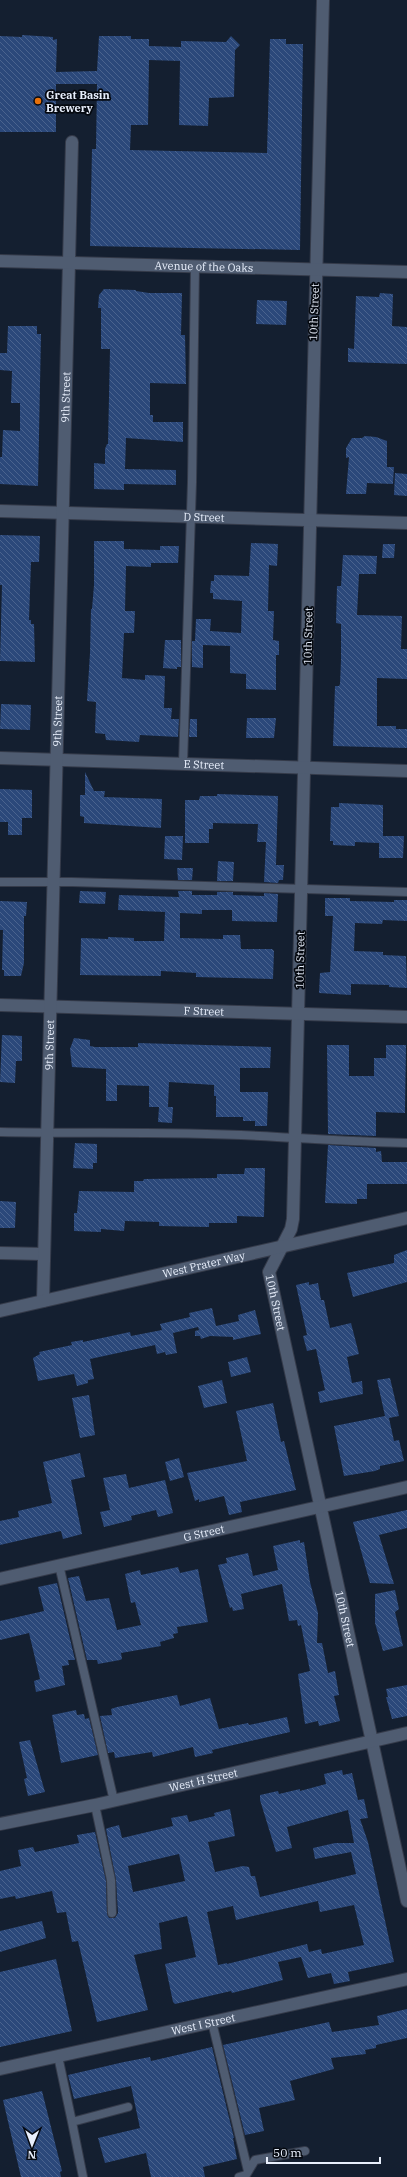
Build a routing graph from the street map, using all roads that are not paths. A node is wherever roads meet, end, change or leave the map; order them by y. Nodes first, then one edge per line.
1 (323, 0) edge
2 (72, 142) dead end
3 (0, 261) edge
4 (69, 263) junction
5 (195, 266) junction
6 (315, 269) junction
7 (407, 272) edge
8 (0, 511) edge
9 (64, 513) junction
10 (189, 517) junction
11 (311, 520) junction
12 (407, 523) edge
13 (0, 758) edge
14 (56, 760) junction
15 (183, 764) junction
16 (305, 768) junction
17 (407, 771) edge
18 (0, 882) edge
19 (53, 883) junction
20 (302, 889) junction
21 (407, 892) edge
22 (0, 1005) edge
23 (50, 1007) junction
24 (298, 1014) junction
25 (407, 1017) edge
26 (0, 1132) edge
27 (47, 1132) junction
28 (295, 1139) junction
29 (407, 1143) edge
30 (407, 1218) edge
31 (282, 1246) junction
32 (0, 1253) edge
33 (44, 1254) junction
34 (43, 1301) junction
35 (0, 1310) edge
36 (407, 1487) edge
37 (320, 1506) junction
38 (59, 1565) junction
39 (0, 1579) edge
40 (407, 1733) edge
41 (372, 1741) junction
42 (114, 1801) junction
43 (95, 1805) junction
44 (0, 1824) edge
45 (407, 1900) edge
46 (112, 1913) dead end
47 (407, 1980) edge
48 (212, 2022) junction
49 (58, 2056) junction
50 (0, 2069) edge
51 (128, 2107) dead end
52 (72, 2122) junction
53 (305, 2151) dead end
54 (248, 2171) junction
55 (83, 2177) edge
56 (239, 2177) edge

1 - 6 street, 10th Street
2 - 4 street, 9th Street
3 - 4 street, Avenue of the Oaks
4 - 5 street, Avenue of the Oaks
4 - 9 street, 9th Street
5 - 6 street, Avenue of the Oaks
5 - 10 lane
6 - 7 street, Avenue of the Oaks
6 - 11 street, 10th Street
8 - 9 street, D Street
9 - 10 street, D Street
9 - 14 street, 9th Street
10 - 11 street, D Street
10 - 15 lane
11 - 12 street, D Street
11 - 16 street, 10th Street
13 - 14 street, E Street
14 - 15 street, E Street
14 - 19 street, 9th Street
15 - 16 street, E Street
16 - 17 street, E Street
16 - 20 street, 10th Street
18 - 19 lane
19 - 20 lane
19 - 23 street, 9th Street
20 - 21 lane
20 - 24 street, 10th Street
22 - 23 street, F Street
23 - 24 street, F Street
23 - 27 street, 9th Street
24 - 25 street, F Street
24 - 28 street, 10th Street
26 - 27 lane
27 - 28 lane
27 - 33 street, 9th Street
28 - 29 lane
28 - 31 street, 10th Street
30 - 31 street, West Prater Way
31 - 34 street, West Prater Way
31 - 37 street, 10th Street
32 - 33 street
33 - 34 street, 9th Street
34 - 35 street, West Prater Way
36 - 37 street, G Street
37 - 38 street, G Street
37 - 41 street, 10th Street
38 - 39 street, G Street
38 - 42 lane
40 - 41 street, West H Street
41 - 42 street, West H Street
41 - 45 street, 10th Street
42 - 43 street, West H Street
43 - 44 street, West H Street
43 - 46 lane
47 - 48 street, West I Street
48 - 49 street, West I Street
48 - 54 lane
49 - 50 street, West I Street
49 - 52 lane
51 - 52 lane
52 - 55 lane
53 - 54 lane
54 - 56 lane

